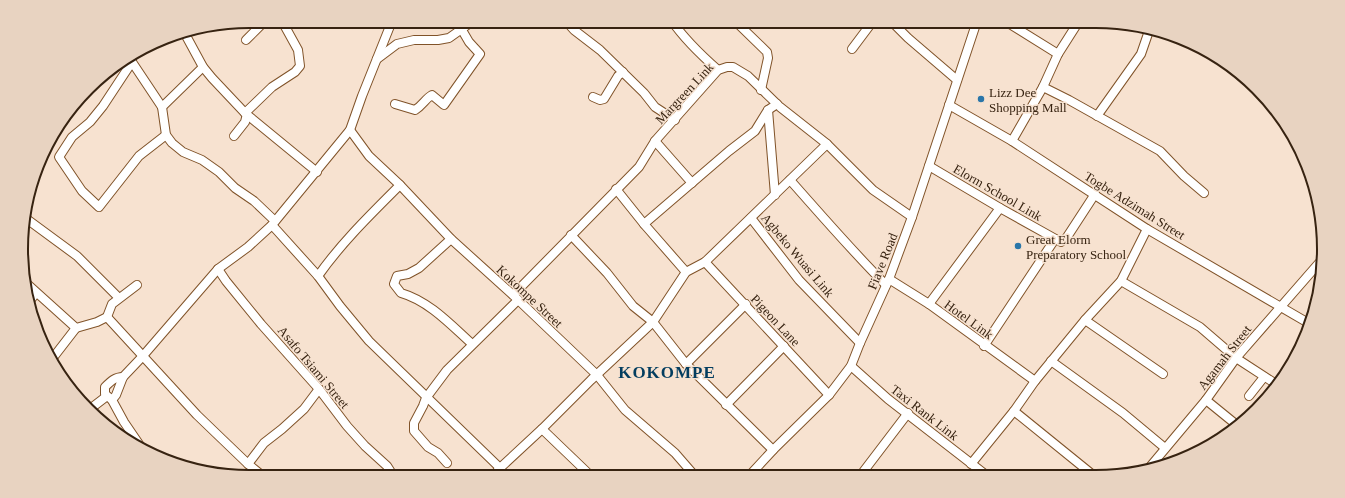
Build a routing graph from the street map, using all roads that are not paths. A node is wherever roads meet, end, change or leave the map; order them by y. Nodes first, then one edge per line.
1 (259, 28) edge
2 (286, 28) edge
3 (389, 28) edge
4 (464, 28) edge
5 (572, 28) edge
6 (677, 28) edge
7 (742, 28) edge
8 (868, 28) edge
9 (898, 28) edge
10 (975, 28) edge
11 (1016, 28) edge
12 (1075, 28) edge
13 (462, 30) junction
14 (1148, 34) edge
15 (187, 37) edge
16 (246, 40) dead end
17 (852, 49) dead end
18 (1058, 54) junction
19 (376, 60) junction
20 (131, 61) edge
21 (130, 63) edge
22 (203, 66) junction
23 (718, 70) junction
24 (623, 72) junction
25 (957, 80) junction
26 (1043, 87) junction
27 (761, 90) junction
28 (593, 97) dead end
29 (395, 104) dead end
30 (777, 104) junction
31 (948, 105) junction
32 (162, 107) junction
33 (768, 110) junction
34 (246, 113) junction
35 (1097, 116) junction
36 (675, 120) junction
37 (350, 130) junction
38 (166, 135) junction
39 (234, 136) dead end
40 (656, 141) junction
41 (1012, 141) junction
42 (827, 144) junction
43 (929, 166) junction
44 (317, 172) junction
45 (790, 180) junction
46 (692, 183) junction
47 (400, 185) junction
48 (616, 189) junction
49 (1204, 193) dead end
50 (1095, 194) junction
51 (775, 195) junction
52 (1000, 208) junction
53 (912, 217) junction
54 (751, 218) junction
55 (30, 221) edge
56 (273, 223) junction
57 (644, 224) junction
58 (1147, 229) junction
59 (571, 235) junction
60 (450, 239) junction
61 (1055, 239) junction
62 (705, 262) junction
63 (1317, 266) edge
64 (218, 269) junction
65 (686, 272) junction
66 (318, 276) junction
67 (1121, 281) junction
68 (888, 282) junction
69 (137, 285) dead end
70 (32, 288) edge
71 (36, 293) junction
72 (33, 296) edge
73 (119, 298) junction
74 (515, 298) junction
75 (746, 304) junction
76 (929, 304) junction
77 (1280, 307) junction
78 (107, 317) junction
79 (1085, 320) junction
80 (1305, 321) edge
81 (653, 322) junction
82 (76, 328) junction
83 (860, 343) junction
84 (472, 344) junction
85 (784, 346) junction
86 (984, 346) junction
87 (55, 355) edge
88 (142, 357) junction
89 (1236, 358) junction
90 (1051, 361) junction
91 (686, 364) junction
92 (851, 366) junction
93 (1163, 374) dead end
94 (597, 375) junction
95 (123, 377) junction
96 (1264, 377) junction
97 (1035, 381) junction
98 (1273, 382) edge
99 (319, 389) junction
100 (829, 395) junction
101 (1249, 396) dead end
102 (110, 398) junction
103 (426, 398) junction
104 (1206, 400) junction
105 (726, 405) junction
106 (95, 407) edge
107 (1014, 410) junction
108 (908, 413) junction
109 (1233, 422) edge
110 (542, 429) junction
111 (135, 438) edge
112 (1165, 448) junction
113 (773, 450) junction
114 (1154, 462) edge
115 (447, 463) dead end
116 (248, 464) junction
117 (971, 464) junction
118 (500, 468) joint
119 (255, 470) edge
120 (390, 470) edge
121 (585, 470) edge
122 (690, 470) edge
123 (756, 470) edge
124 (867, 470) edge
125 (979, 470) edge
126 (1087, 470) edge

1 - 16 street
2 - 34 street
3 - 19 street
4 - 13 street
5 - 24 street
6 - 23 street
7 - 27 street
8 - 17 street
9 - 25 street
10 - 25 street, Fiave Road
11 - 18 street
12 - 18 street
13 - 19 street
13 - 29 street
14 - 35 street
15 - 22 street
18 - 26 street
19 - 37 street
20 - 32 street
21 - 38 street
22 - 32 street
22 - 34 street
23 - 27 street, Margreen Link
23 - 36 street, Margreen Link
24 - 28 street
24 - 36 street
25 - 31 street, Fiave Road
26 - 35 street
26 - 41 street
27 - 30 street, Margreen Link
30 - 33 street
30 - 42 street, Margreen Link
31 - 41 street, Togbe Adzimah Street
31 - 43 street, Fiave Road
32 - 38 street
33 - 46 street
33 - 51 street
34 - 39 street
34 - 44 street
35 - 49 street
36 - 40 street, Margreen Link
37 - 44 street
37 - 47 street, Kokompe Street
38 - 56 street
40 - 46 street
40 - 48 street, Margreen Link
41 - 50 street, Togbe Adzimah Street
42 - 45 street
42 - 53 street, Margreen Link
43 - 52 street, Elorm School Link
43 - 53 street, Fiave Road
44 - 56 street
45 - 51 street
45 - 68 street, Hotel Link
46 - 57 street
47 - 60 street, Kokompe Street
47 - 66 street
48 - 57 street
48 - 59 street, Margreen Link
50 - 58 street, Togbe Adzimah Street
50 - 61 street
51 - 54 street
52 - 61 street, Elorm School Link
52 - 76 street
53 - 68 street, Fiave Road
54 - 62 street
54 - 83 street, Agbeko Wuasi Link
55 - 73 street
56 - 64 street
56 - 66 street
57 - 65 street
58 - 67 street
58 - 77 street, Togbe Adzimah Street
59 - 74 street, Margreen Link
59 - 81 street
60 - 74 street, Kokompe Street
60 - 84 street
61 - 86 street
62 - 65 street
62 - 75 street, Pigeon Lane
63 - 77 street, Agamah Street
64 - 88 street
64 - 99 street, Asafo Tsiami Street
65 - 81 street
66 - 103 street
67 - 79 street
67 - 89 street
68 - 76 street, Hotel Link
68 - 83 street, Fiave Road
69 - 73 street
70 - 71 street
71 - 72 street
71 - 82 street
73 - 78 street
74 - 84 street, Margreen Link
74 - 94 street, Kokompe Street
75 - 85 street, Pigeon Lane
75 - 91 street
76 - 86 street, Hotel Link
77 - 80 street, Togbe Adzimah Street
77 - 89 street, Agamah Street
78 - 82 street
78 - 88 street
79 - 90 street
79 - 93 street
81 - 91 street
81 - 94 street
82 - 87 street
83 - 92 street, Fiave Road
84 - 103 street, Margreen Link
85 - 100 street, Pigeon Lane
85 - 105 street
86 - 97 street, Hotel Link
88 - 95 street
88 - 116 street
89 - 96 street
89 - 104 street, Agamah Street
90 - 97 street
90 - 112 street
91 - 105 street
92 - 100 street, Fiave Road
92 - 108 street, Taxi Rank Link
94 - 110 street
94 - 122 street, Kokompe Street
95 - 102 street
95 - 102 street
96 - 98 street
96 - 101 street
97 - 107 street
99 - 116 street
99 - 120 street, Asafo Tsiami Street
100 - 113 street, Fiave Road
102 - 106 street
102 - 111 street
103 - 115 street, Margreen Link
103 - 118 street
104 - 109 street
104 - 112 street, Agamah Street
105 - 113 street
107 - 117 street
107 - 126 street
108 - 117 street, Taxi Rank Link
108 - 124 street
110 - 118 street
110 - 121 street
112 - 114 street, Agamah Street
113 - 123 street, Fiave Road
116 - 119 street
117 - 125 street, Taxi Rank Link

